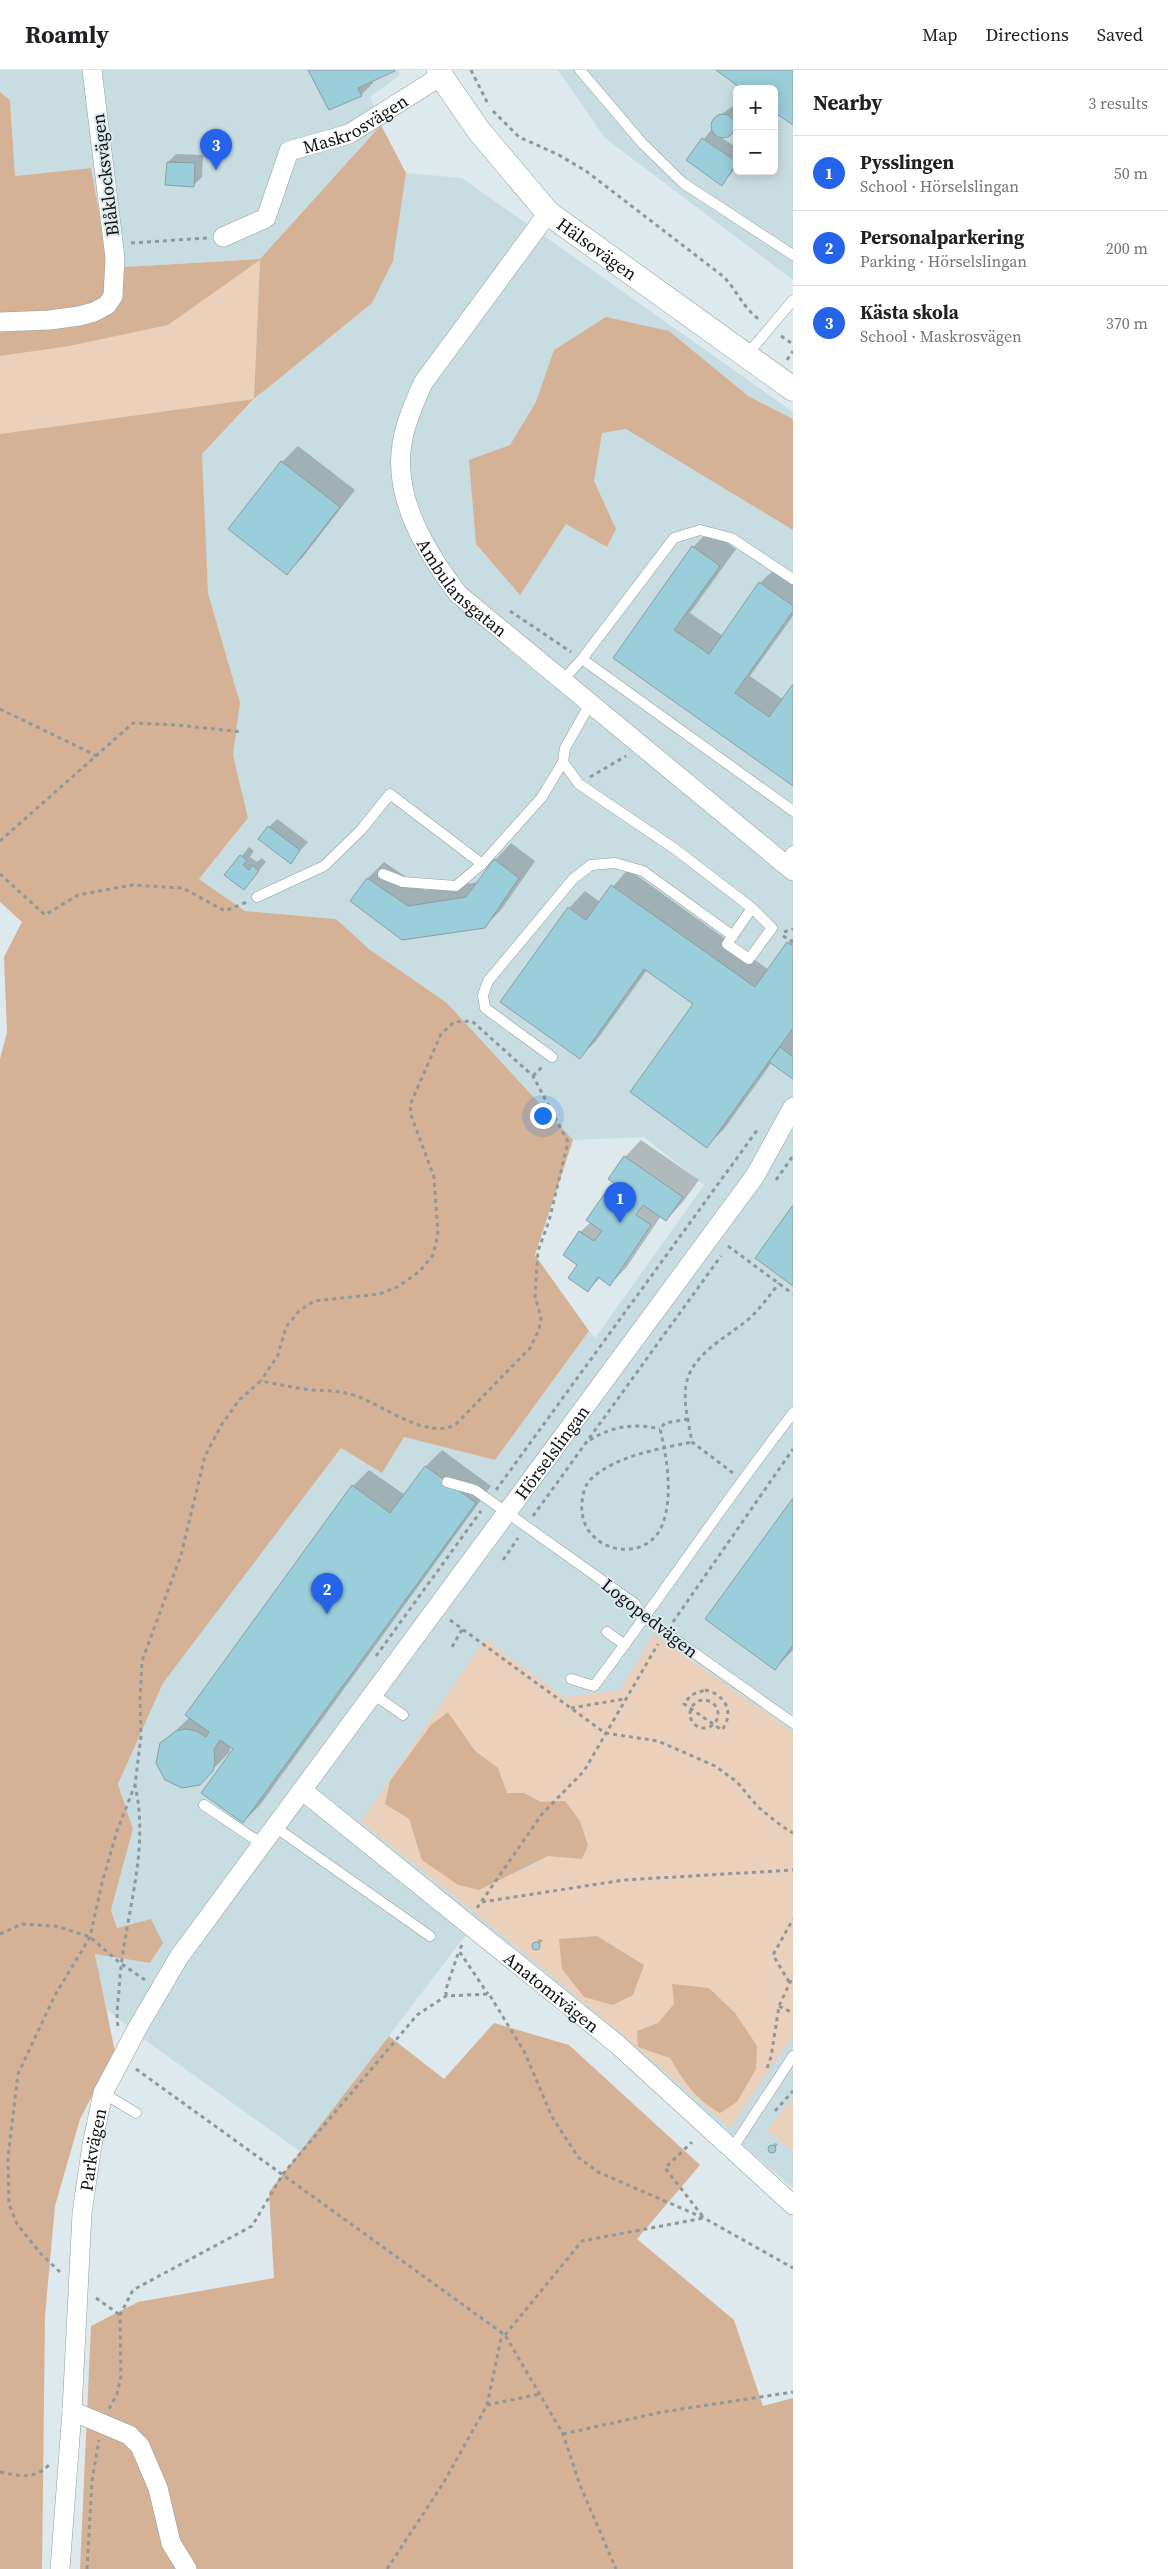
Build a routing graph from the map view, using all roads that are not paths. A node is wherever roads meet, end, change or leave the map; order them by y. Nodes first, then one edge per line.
1 (92, 70) edge
2 (580, 70) edge
3 (440, 73) edge
4 (548, 213) junction
5 (223, 236) road end
6 (793, 255) edge
7 (793, 300) edge
8 (0, 322) edge
9 (746, 356) junction
10 (793, 389) edge
11 (793, 579) edge
12 (582, 659) junction
13 (562, 681) junction
14 (590, 704) junction
15 (563, 762) junction
16 (793, 811) edge
17 (789, 861) edge
18 (482, 864) junction
19 (382, 874) dead end
20 (257, 897) road end
21 (752, 908) junction
22 (733, 936) junction
23 (552, 1057) dead end
24 (793, 1108) edge
25 (793, 1413) edge
26 (447, 1482) dead end
27 (507, 1513) junction
28 (645, 1618) junction
29 (607, 1632) dead end
30 (624, 1645) junction
31 (571, 1679) dead end
32 (373, 1694) junction
33 (403, 1715) dead end
34 (793, 1723) edge
35 (302, 1790) junction
36 (204, 1805) dead end
37 (275, 1827) junction
38 (262, 1844) junction
39 (430, 1936) dead end
40 (793, 2056) edge
41 (104, 2093) junction
42 (136, 2113) dead end
43 (732, 2149) junction
44 (793, 2205) edge
45 (72, 2411) junction
46 (60, 2569) edge
47 (187, 2569) edge

1 - 8 street, Blåklocksvägen
2 - 6 lane
3 - 4 street, Hälsovägen
3 - 5 street, Maskrosvägen
4 - 9 street, Hälsovägen
4 - 13 street, Ambulansgatan
7 - 9 lane
9 - 10 street, Hälsovägen
11 - 12 lane
12 - 13 lane
12 - 16 lane
13 - 14 street, Ambulansgatan
14 - 15 lane
14 - 17 street, Ambulansgatan
15 - 18 lane
15 - 21 lane
18 - 19 lane
18 - 20 lane
21 - 22 lane
21 - 22 lane
22 - 23 lane
24 - 27 street, Hörselslingan
25 - 28 lane
26 - 27 lane, Logopedvägen
27 - 28 lane, Logopedvägen
27 - 32 street, Hörselslingan
28 - 30 lane
28 - 34 lane, Logopedvägen
29 - 30 lane
30 - 31 lane
32 - 33 lane
32 - 35 street, Hörselslingan
35 - 37 street, Parkvägen
35 - 43 street, Anatomivägen
36 - 38 lane
37 - 38 street, Parkvägen
37 - 39 lane
38 - 41 street, Parkvägen
40 - 43 lane
41 - 42 lane
41 - 45 street, Parkvägen
43 - 44 street, Anatomivägen
45 - 46 street, Parkvägen
45 - 47 street

